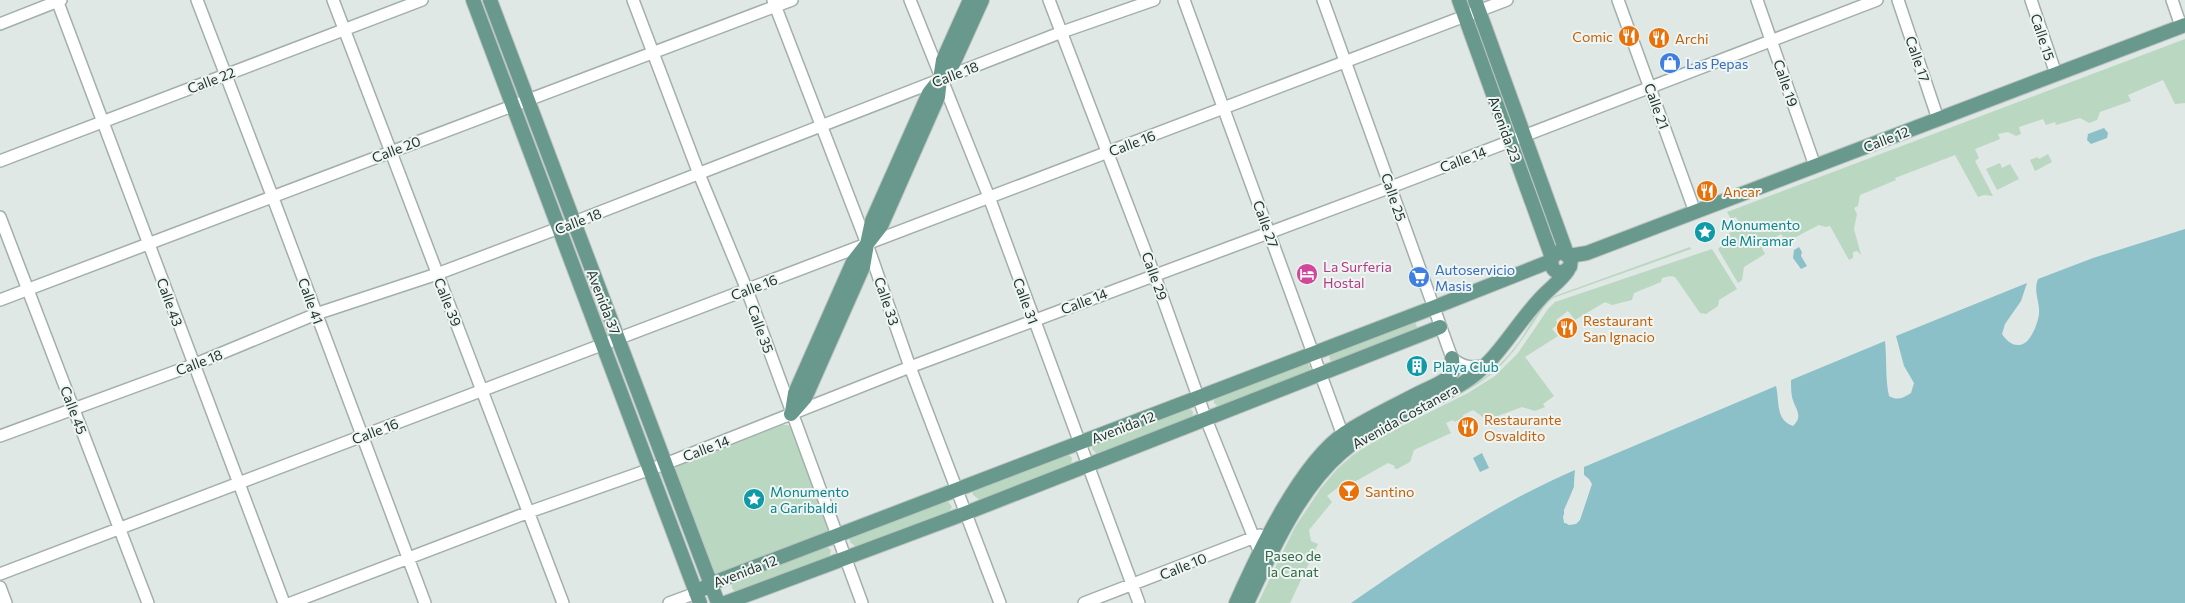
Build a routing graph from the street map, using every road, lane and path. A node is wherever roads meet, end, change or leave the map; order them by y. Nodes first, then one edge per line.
1 (58, 0) edge
2 (197, 0) edge
3 (333, 0) edge
4 (422, 0) edge
5 (473, 0) edge
6 (490, 0) edge
7 (633, 0) edge
8 (792, 0) edge
9 (910, 0) edge
10 (970, 0) edge
11 (982, 0) edge
12 (1049, 0) edge
13 (1154, 0) edge
14 (1184, 0) edge
15 (1323, 0) edge
16 (1459, 0) edge
17 (1507, 0) edge
18 (1618, 0) edge
19 (1757, 0) edge
20 (1877, 0) edge
21 (1898, 0) edge
22 (2031, 0) edge
23 (2172, 0) edge
24 (775, 3) edge
25 (1477, 5) edge
26 (1464, 16) junction
27 (0, 24) edge
28 (2183, 25) edge
29 (344, 29) junction
30 (1062, 32) junction
31 (1771, 40) junction
32 (654, 52) junction
33 (1345, 62) junction
34 (225, 74) junction
35 (2056, 74) junction
36 (940, 79) junction
37 (1650, 87) junction
38 (528, 100) junction
39 (513, 106) junction
40 (1224, 108) junction
41 (1938, 119) junction
42 (102, 123) junction
43 (822, 126) junction
44 (1524, 135) junction
45 (1510, 141) junction
46 (391, 151) junction
47 (1108, 152) junction
48 (0, 161) edge
49 (1815, 166) junction
50 (699, 174) junction
51 (1391, 187) junction
52 (989, 197) junction
53 (273, 198) junction
54 (1695, 212) junction
55 (0, 217) edge
56 (574, 222) junction
57 (559, 228) junction
58 (1270, 232) junction
59 (150, 244) junction
60 (867, 244) junction
61 (1551, 259) junction
62 (1569, 262) junction
63 (437, 274) junction
64 (1154, 274) junction
65 (27, 290) junction
66 (747, 290) junction
67 (0, 300) edge
68 (1433, 308) junction
69 (316, 314) junction
70 (1033, 320) junction
71 (1440, 328) junction
72 (618, 339) junction
73 (603, 344) junction
74 (1314, 354) junction
75 (1452, 358) junction
76 (193, 365) junction
77 (1488, 365) junction
78 (910, 367) junction
79 (1321, 374) junction
80 (484, 390) junction
81 (1199, 398) junction
82 (73, 408) junction
83 (792, 414) junction
84 (1206, 419) junction
85 (0, 436) edge
86 (363, 436) junction
87 (1345, 441) junction
88 (1078, 444) junction
89 (665, 464) junction
90 (1087, 466) junction
91 (650, 469) junction
92 (238, 483) junction
93 (957, 490) junction
94 (528, 512) junction
95 (966, 513) junction
96 (120, 528) junction
97 (1276, 533) junction
98 (836, 536) junction
99 (1254, 537) junction
100 (1260, 553) junction
101 (844, 557) junction
102 (408, 558) junction
103 (0, 574) edge
104 (710, 584) junction
105 (0, 586) edge
106 (1132, 586) junction
107 (698, 598) edge
108 (6, 603) edge
109 (148, 603) edge
110 (284, 603) edge
111 (291, 603) edge
112 (425, 603) edge
113 (563, 603) edge
114 (669, 603) edge
115 (718, 603) edge
116 (725, 603) edge
117 (862, 603) edge
118 (1000, 603) edge
119 (1084, 603) edge
120 (1139, 603) edge
121 (1239, 603) edge

1 - 27 street
1 - 42 street, Calle 43
2 - 34 street, Calle 41
3 - 29 street, Calle 39
4 - 29 street, Calle 22
5 - 39 main road, Avenida 37
6 - 38 main road, Avenida 37
7 - 32 street, Calle 35
8 - 24 street, Calle 20
9 - 36 street, Calle 31
10 - 36 main road
11 - 36 main road
12 - 30 street, Calle 29
13 - 30 street, Calle 18
14 - 40 street, Calle 27
15 - 33 street, Calle 25
16 - 26 main road, Avenida 23
17 - 25 street, Calle 16
18 - 37 street, Calle 21
19 - 31 street, Calle 19
20 - 31 street, Calle 14
21 - 41 street, Calle 17
22 - 35 street, Calle 15
23 - 28 street
24 - 32 street, Calle 20
24 - 43 street, Calle 33
25 - 26 street, Calle 16
25 - 44 main road, Avenida 23
26 - 33 street, Calle 16
26 - 45 main road, Avenida 23
28 - 35 main road, Calle 12
29 - 34 street, Calle 22
29 - 46 street, Calle 39
30 - 36 street, Calle 18
30 - 47 street, Calle 29
31 - 37 street, Calle 14
31 - 49 street, Calle 19
32 - 38 street, Calle 20
32 - 50 street, Calle 35
33 - 40 street, Calle 16
33 - 51 street, Calle 25
34 - 42 street, Calle 22
34 - 53 street, Calle 41
35 - 41 main road, Calle 12
36 - 43 street, Calle 18
36 - 52 street, Calle 31
36 - 60 main road
37 - 44 street, Calle 14
37 - 54 street, Calle 21
38 - 39 street, Calle 20
38 - 56 main road, Avenida 37
39 - 46 street, Calle 20
39 - 57 main road, Avenida 37
40 - 47 street, Calle 16
40 - 58 street, Calle 27
41 - 49 main road, Calle 12
42 - 48 street, Calle 22
42 - 59 street, Calle 43
43 - 50 street, Calle 18
43 - 60 street, Calle 33
44 - 45 street, Calle 14
44 - 62 main road, Avenida 23
45 - 51 street, Calle 14
45 - 61 main road, Avenida 23
46 - 53 street, Calle 20
46 - 63 street, Calle 39
47 - 52 street, Calle 16
47 - 64 street, Calle 29
49 - 54 main road, Calle 12
50 - 56 street, Calle 18
50 - 66 street, Calle 35
51 - 58 street, Calle 14
51 - 68 street, Calle 25
52 - 60 street, Calle 16
52 - 70 street, Calle 31
53 - 59 street, Calle 20
53 - 69 street, Calle 41
54 - 62 main road, Calle 12
55 - 65 street, Calle 45
56 - 57 street, Calle 18
56 - 72 main road, Avenida 37
57 - 63 street, Calle 18
57 - 73 main road, Avenida 37
58 - 64 street, Calle 14
58 - 74 street, Calle 27
59 - 65 street, Calle 20
59 - 76 street, Calle 43
60 - 66 street, Calle 16
60 - 78 street, Calle 33
60 - 83 main road
61 - 62 main road
61 - 68 main road, Avenida 12
62 - 77 main road, Avenida Costanera
63 - 69 street, Calle 18
63 - 80 street, Calle 39
64 - 70 street, Calle 14
64 - 81 street, Calle 29
65 - 67 street, Calle 20
65 - 82 street, Calle 45
66 - 72 street, Calle 16
66 - 83 street, Calle 35
68 - 71 street, Calle 25
68 - 74 main road, Avenida 12
69 - 76 street, Calle 18
69 - 86 street, Calle 41
70 - 78 street, Calle 14
70 - 88 street, Calle 31
71 - 75 street, Calle 25
71 - 79 main road, Avenida 12
72 - 73 street, Calle 16
72 - 89 main road, Avenida 37
73 - 80 street, Calle 16
73 - 91 main road, Avenida 37
74 - 79 street, Calle 27
74 - 81 main road, Avenida 12
75 - 77 street
75 - 87 main road, Avenida Costanera
76 - 82 street, Calle 18
76 - 92 street, Calle 43
77 - 87 main road, Avenida Costanera
78 - 83 street, Calle 14
78 - 93 street, Calle 33
79 - 84 main road, Avenida 12
79 - 87 street, Calle 27
80 - 86 street, Calle 16
80 - 94 street, Calle 39
81 - 84 street, Calle 29
81 - 88 main road, Avenida 12
82 - 85 street, Calle 18
82 - 96 street, Calle 45
83 - 89 street, Calle 14
83 - 98 street, Calle 35
84 - 90 main road, Avenida 12
84 - 99 street, Calle 29
86 - 92 street, Calle 16
86 - 102 street, Calle 41
87 - 97 main road, Avenida Costanera
88 - 90 street, Calle 31
88 - 93 main road, Avenida 12
89 - 91 street, Calle 14
89 - 104 main road, Avenida 37
90 - 95 main road, Avenida 12
90 - 106 street, Calle 31
91 - 94 street, Calle 14
91 - 107 main road, Avenida 37
92 - 96 street, Calle 16
92 - 110 street, Calle 43
93 - 95 street, Calle 33
93 - 98 main road, Avenida 12
94 - 102 street, Calle 14
94 - 113 street, Calle 39
95 - 101 main road, Avenida 12
95 - 118 street, Calle 33
96 - 103 street, Calle 16
96 - 109 street, Calle 45
97 - 99 street, Calle 10
97 - 100 main road, Avenida Costanera
97 - 121 main road, Avenida Costanera
98 - 101 street, Calle 35
98 - 104 main road, Avenida 12
99 - 100 street, Calle 29
99 - 106 street, Calle 10
100 - 121 main road, Avenida Costanera
101 - 116 main road, Avenida 12
101 - 117 street, Calle 35
102 - 111 street, Calle 14
102 - 112 street, Calle 41
104 - 107 main road, Avenida 12
104 - 115 main road, Avenida 37
105 - 108 street
106 - 119 street, Calle 10
106 - 120 street, Calle 31
107 - 114 street

